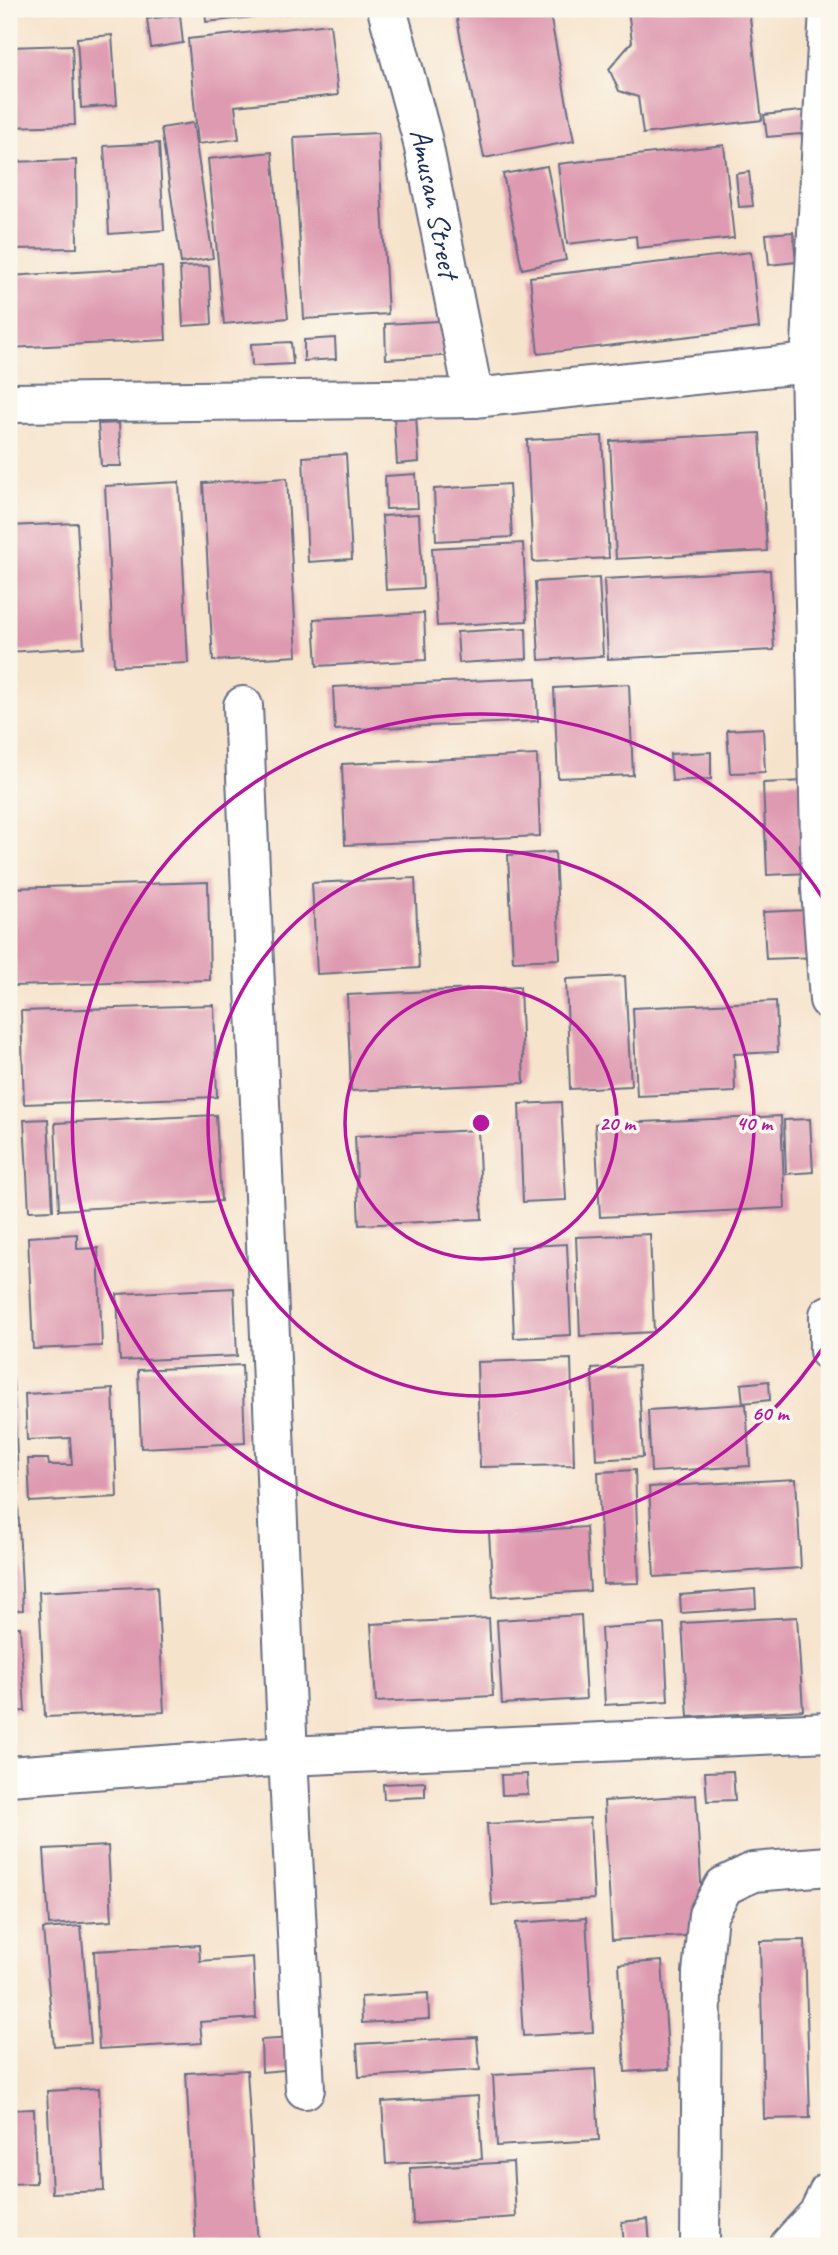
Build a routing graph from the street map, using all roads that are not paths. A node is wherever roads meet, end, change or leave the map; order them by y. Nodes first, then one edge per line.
1 (387, 9) edge
2 (829, 9) edge
3 (810, 363) junction
4 (474, 398) junction
5 (9, 403) edge
6 (243, 706) dead end
7 (825, 889) edge
8 (829, 1000) edge
9 (829, 1732) edge
10 (288, 1756) junction
11 (9, 1776) edge
12 (829, 1866) edge
13 (305, 2089) dead end
14 (829, 2191) edge
15 (700, 2246) edge
16 (789, 2246) edge

1 - 4 street, Amusan Street
2 - 3 street
3 - 4 street
3 - 7 street
4 - 5 street
6 - 10 street
7 - 8 street
9 - 10 street
10 - 11 street
10 - 13 street
12 - 15 street
14 - 16 street

